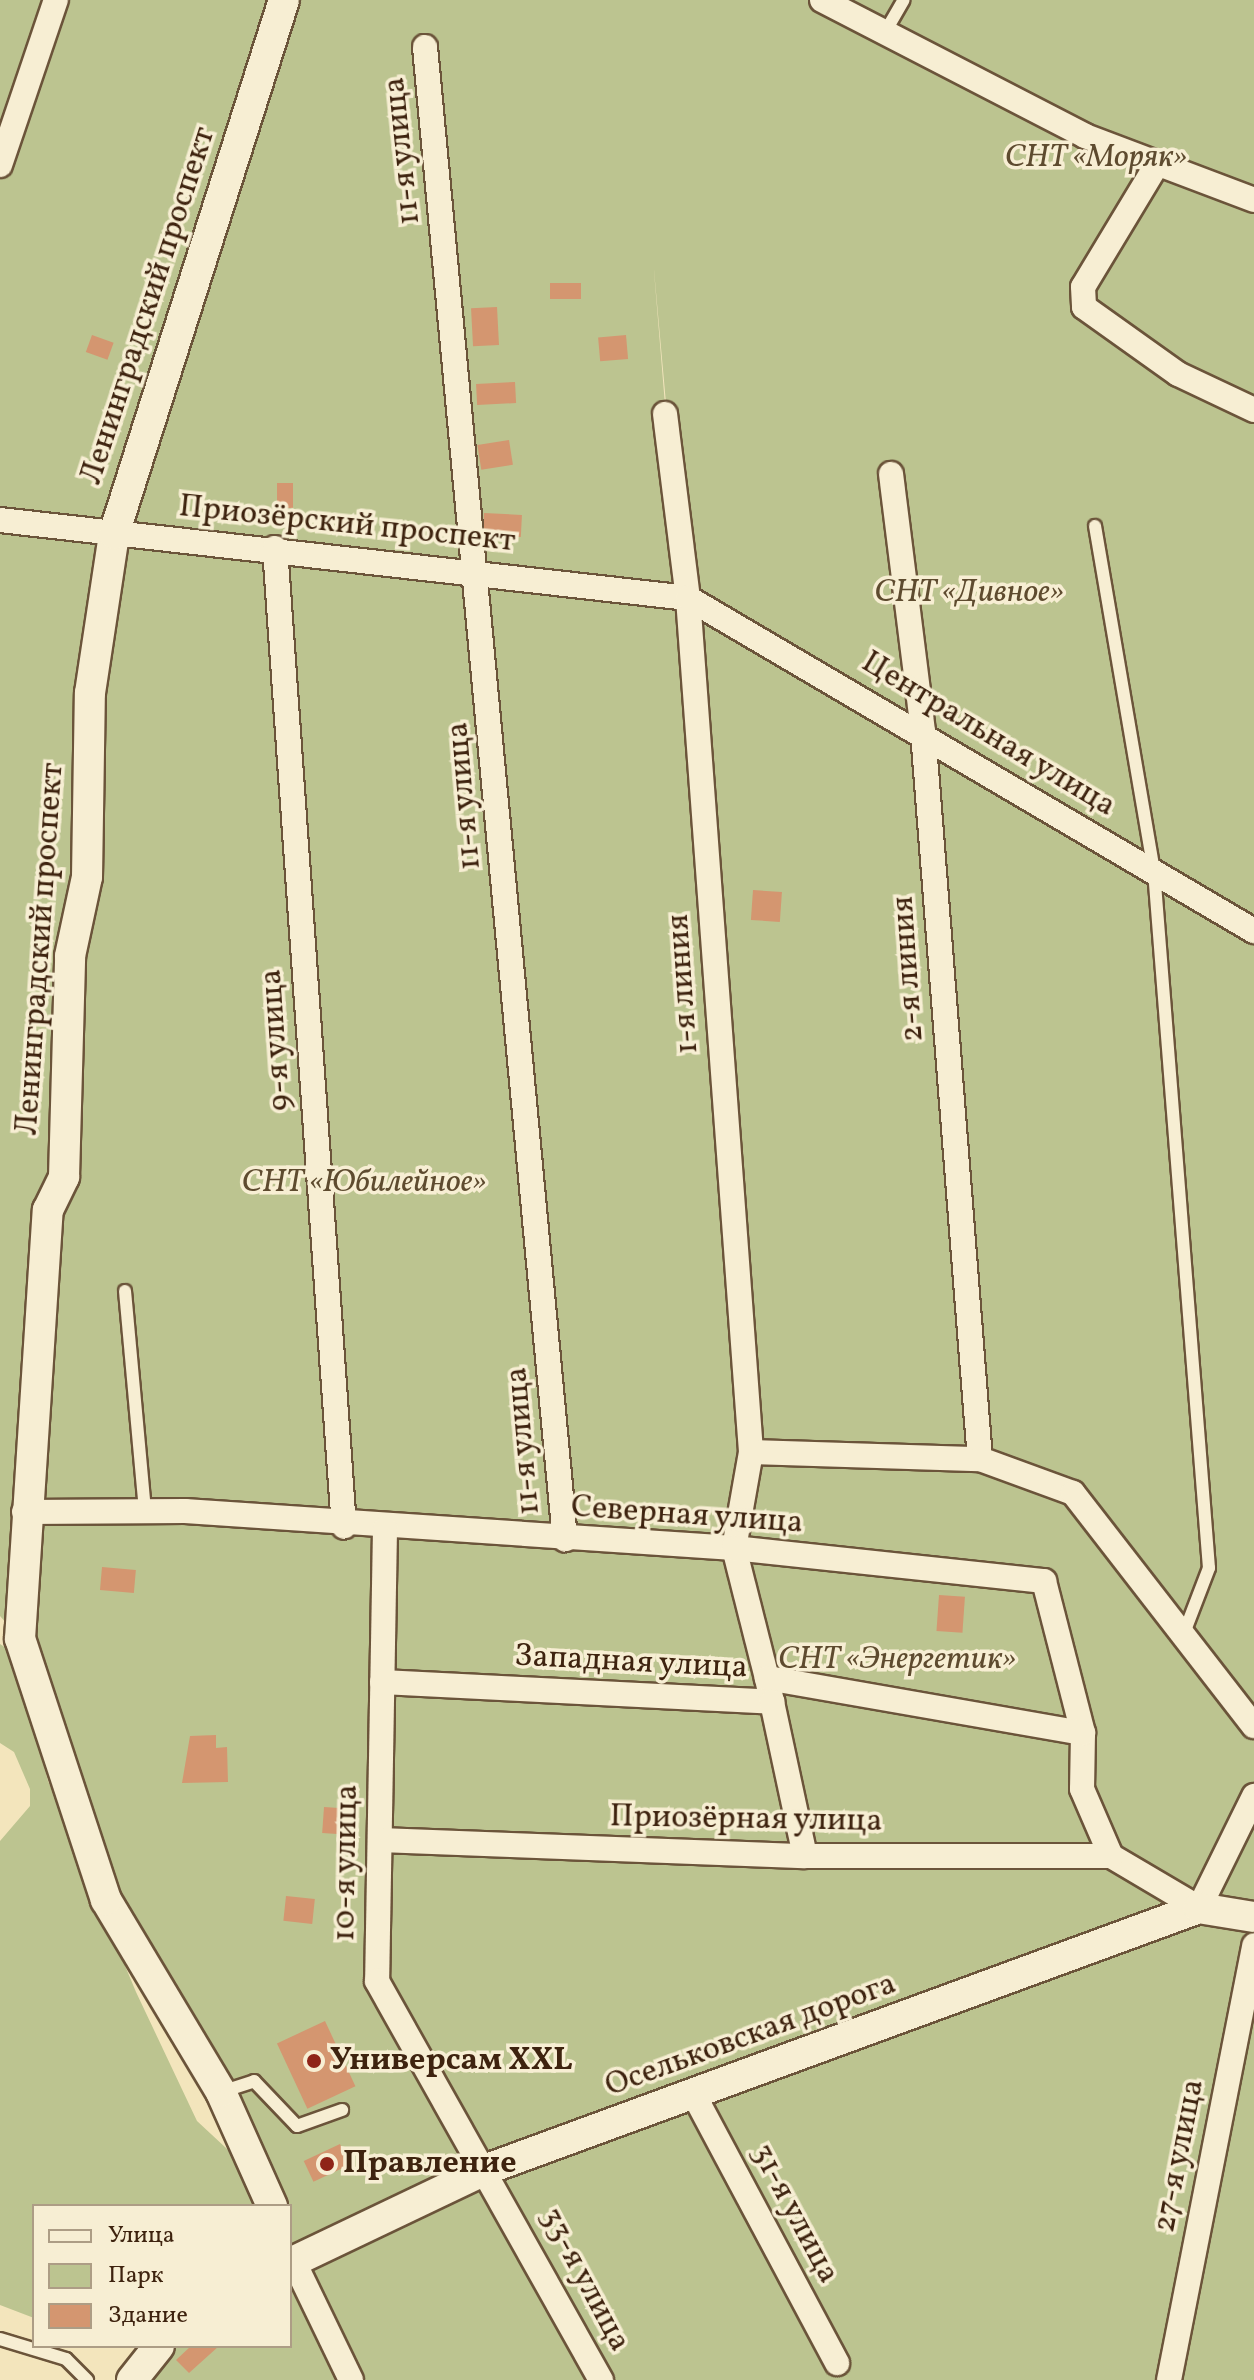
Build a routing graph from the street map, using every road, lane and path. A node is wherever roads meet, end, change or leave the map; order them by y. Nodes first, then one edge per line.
1 (56, 0) edge
2 (284, 0) edge
3 (822, 0) edge
4 (904, 0) edge
5 (884, 34) junction
6 (425, 47) dead end
7 (0, 165) edge
8 (1156, 166) junction
9 (1254, 200) edge
10 (1254, 410) edge
11 (665, 414) dead end
12 (891, 474) dead end
13 (0, 520) edge
14 (1095, 526) dead end
15 (114, 534) junction
16 (275, 548) junction
17 (476, 569) junction
18 (688, 598) junction
19 (923, 732) junction
20 (1154, 871) junction
21 (1254, 931) edge
22 (125, 1291) dead end
23 (751, 1452) junction
24 (980, 1459) junction
25 (145, 1511) junction
26 (24, 1512) junction
27 (344, 1527) junction
28 (385, 1529) junction
29 (565, 1539) junction
30 (734, 1548) junction
31 (10, 1630) edge
32 (1184, 1633) junction
33 (382, 1682) junction
34 (770, 1690) junction
35 (1254, 1726) edge
36 (1083, 1733) junction
37 (1254, 1796) edge
38 (380, 1840) junction
39 (805, 1856) junction
40 (1111, 1856) junction
41 (1199, 1908) junction
42 (1254, 1917) edge
43 (1254, 1945) edge
44 (221, 2092) junction
45 (694, 2095) junction
46 (342, 2110) dead end
47 (487, 2169) junction
48 (271, 2204) edge
49 (292, 2259) edge
50 (292, 2261) edge
51 (0, 2339) edge
52 (157, 2348) edge
53 (837, 2363) dead end
54 (87, 2380) edge
55 (132, 2380) edge
56 (351, 2380) edge
57 (601, 2380) edge
58 (1169, 2380) edge

1 - 7 street
2 - 15 street, Ленинградский проспект
3 - 5 street
4 - 5 lane
5 - 8 street
6 - 17 street, 11-я улица
8 - 9 street
8 - 10 street
11 - 18 street, 1-я линия
12 - 19 street, 2-я линия
13 - 15 street, Приозёрский проспект
14 - 20 lane
15 - 16 street, Приозёрский проспект
15 - 26 street, Ленинградский проспект
16 - 17 street, Приозёрский проспект
16 - 27 street, 9-я улица
17 - 18 street, Приозёрский проспект
17 - 29 street, 11-я улица
18 - 19 street, Центральная улица
18 - 23 street, 1-я линия
19 - 20 street, Центральная улица
19 - 24 street, 2-я линия
20 - 21 street, Центральная улица
20 - 32 lane
22 - 25 lane
23 - 24 street
23 - 30 street, 1-я линия
24 - 32 street
25 - 26 street, Северная улица
25 - 27 street, Северная улица
26 - 31 street, Ленинградский проспект
27 - 28 street, Северная улица
28 - 29 street, Северная улица
28 - 33 street, 10-я улица
29 - 30 street, Северная улица
30 - 34 street
30 - 36 street, Северная улица
31 - 44 street, Ленинградский проспект
32 - 35 street
33 - 34 street, Западная улица
33 - 38 street, 10-я улица
34 - 36 street, Западная улица
34 - 39 street
36 - 40 street
37 - 41 street
38 - 39 street, Приозёрная улица
38 - 47 street, 10-я улица
39 - 40 street, Приозёрная улица
40 - 41 street
41 - 42 street
41 - 45 street, Осельковская дорога
43 - 58 street, 27-я улица
44 - 46 lane
44 - 48 street, Ленинградский проспект
45 - 47 street, Осельковская дорога
45 - 53 street, 31-я улица
47 - 49 street, Осельковская дорога
47 - 57 street, 33-я улица
50 - 56 street
51 - 54 lane
52 - 55 street

